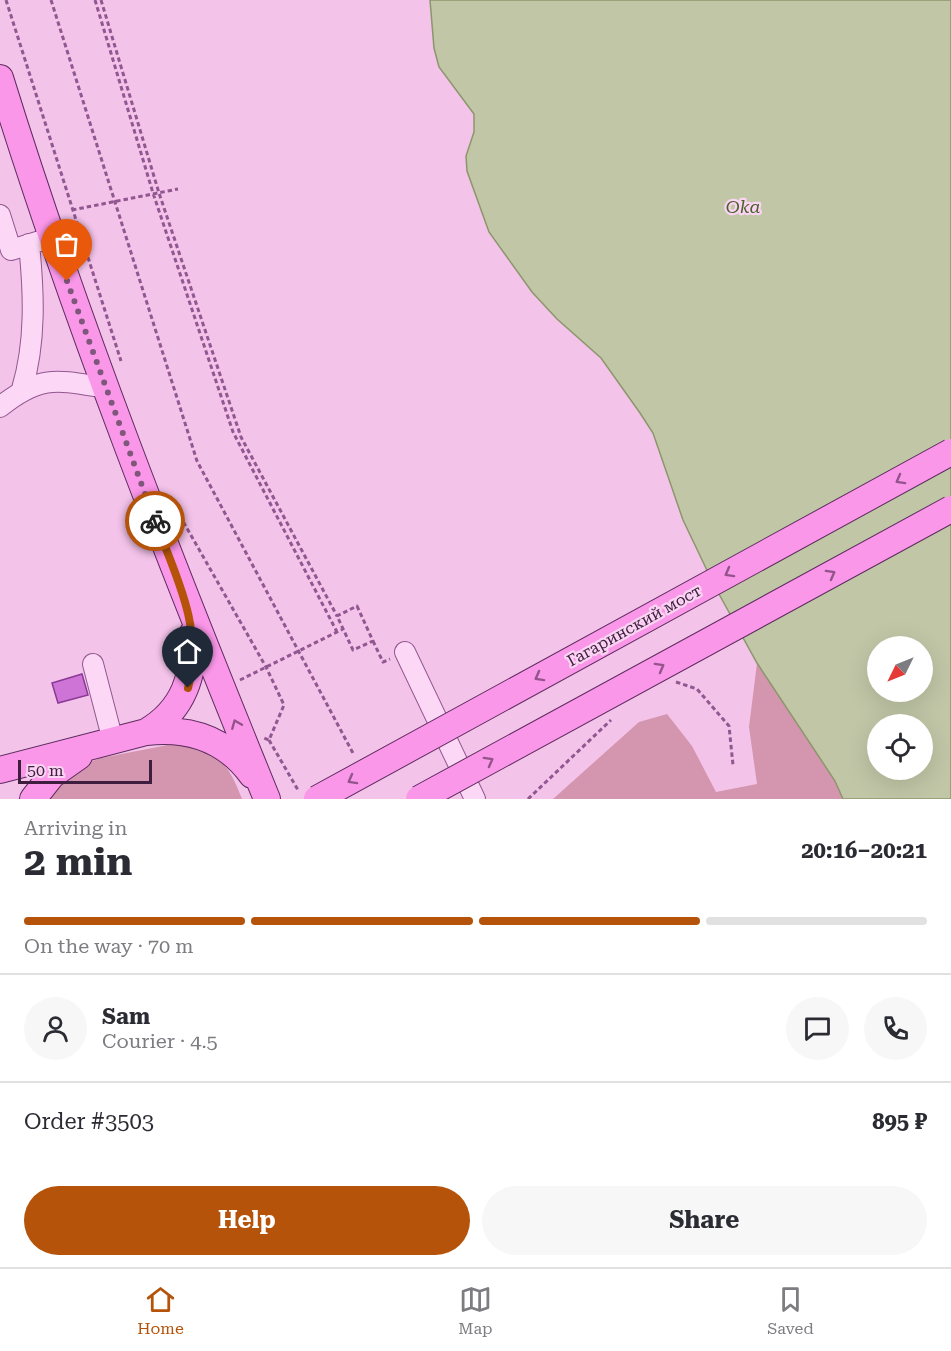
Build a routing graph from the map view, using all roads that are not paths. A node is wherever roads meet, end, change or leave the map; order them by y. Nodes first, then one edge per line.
1 (0, 78) edge
2 (0, 215) edge
3 (40, 241) junction
4 (106, 388) junction
5 (22, 389) junction
6 (0, 407) edge
7 (951, 452) edge
8 (951, 509) edge
9 (186, 604) junction
10 (405, 652) dead end
11 (93, 664) dead end
12 (146, 732) junction
13 (108, 742) junction
14 (0, 770) edge
15 (308, 794) edge
16 (266, 798) edge
17 (33, 799) edge
18 (419, 799) edge
19 (476, 799) edge

1 - 3 main road
2 - 3 street
3 - 4 main road
3 - 5 street
4 - 5 street
4 - 9 main road
5 - 6 street
7 -> 15 main road, Гагаринский мост, bridge
18 -> 8 main road, bridge
9 - 12 main road
16 -> 9 main road
10 - 19 street
11 - 13 street
12 - 13 main road
12 - 16 main road
13 - 14 main road
13 - 17 main road

